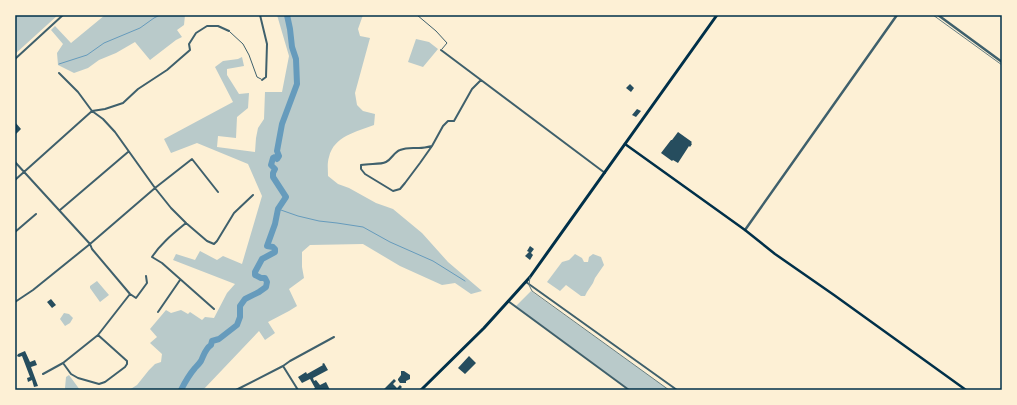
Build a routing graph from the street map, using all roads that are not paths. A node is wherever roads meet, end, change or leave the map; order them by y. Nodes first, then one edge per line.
1 (63, 15) edge
2 (260, 15) edge
3 (416, 15) edge
4 (716, 15) edge
5 (897, 15) edge
6 (938, 15) edge
7 (229, 31) joint
8 (441, 50) joint
9 (15, 59) edge
10 (1002, 62) edge
11 (59, 73) dead end
12 (262, 80) joint
13 (481, 80) junction
14 (92, 111) junction
15 (625, 144) junction
16 (432, 146) junction
17 (128, 152) junction
18 (15, 162) edge
19 (24, 172) junction
20 (605, 172) junction
21 (15, 180) edge
22 (155, 188) junction
23 (218, 192) dead end
24 (253, 195) dead end
25 (60, 210) junction
26 (36, 214) dead end
27 (186, 223) junction
28 (744, 230) junction
29 (15, 232) edge
30 (90, 244) junction
31 (146, 276) dead end
32 (180, 280) junction
33 (526, 282) junction
34 (130, 294) junction
35 (508, 301) junction
36 (15, 302) edge
37 (214, 309) dead end
38 (158, 312) dead end
39 (98, 335) junction
40 (334, 337) dead end
41 (63, 363) junction
42 (283, 366) junction
43 (43, 374) dead end
44 (236, 390) edge
45 (298, 390) edge
46 (421, 390) edge
47 (629, 390) edge
48 (677, 390) edge
49 (966, 390) edge

1 - 9 street
2 - 12 street
3 - 8 lane
4 - 15 main road
5 - 28 street
6 - 10 street
7 - 12 lane
7 - 14 street
8 - 13 street
11 - 14 street
13 - 16 street
13 - 20 street
14 - 17 street
14 - 19 street
15 - 20 main road
15 - 28 main road
16 - 16 street
17 - 22 street
17 - 25 street
18 - 19 street
19 - 21 street
19 - 25 street
20 - 33 main road
22 - 23 street
22 - 27 street
22 - 30 street
24 - 27 street
25 - 30 street
26 - 29 street
27 - 32 street
28 - 49 main road
30 - 34 street
30 - 36 street
31 - 34 street
32 - 37 street
32 - 38 street
33 - 35 main road
33 - 48 street
34 - 39 street
35 - 46 main road
35 - 47 street
39 - 41 street
39 - 41 street
40 - 42 street
41 - 43 street
42 - 44 street
42 - 45 street

